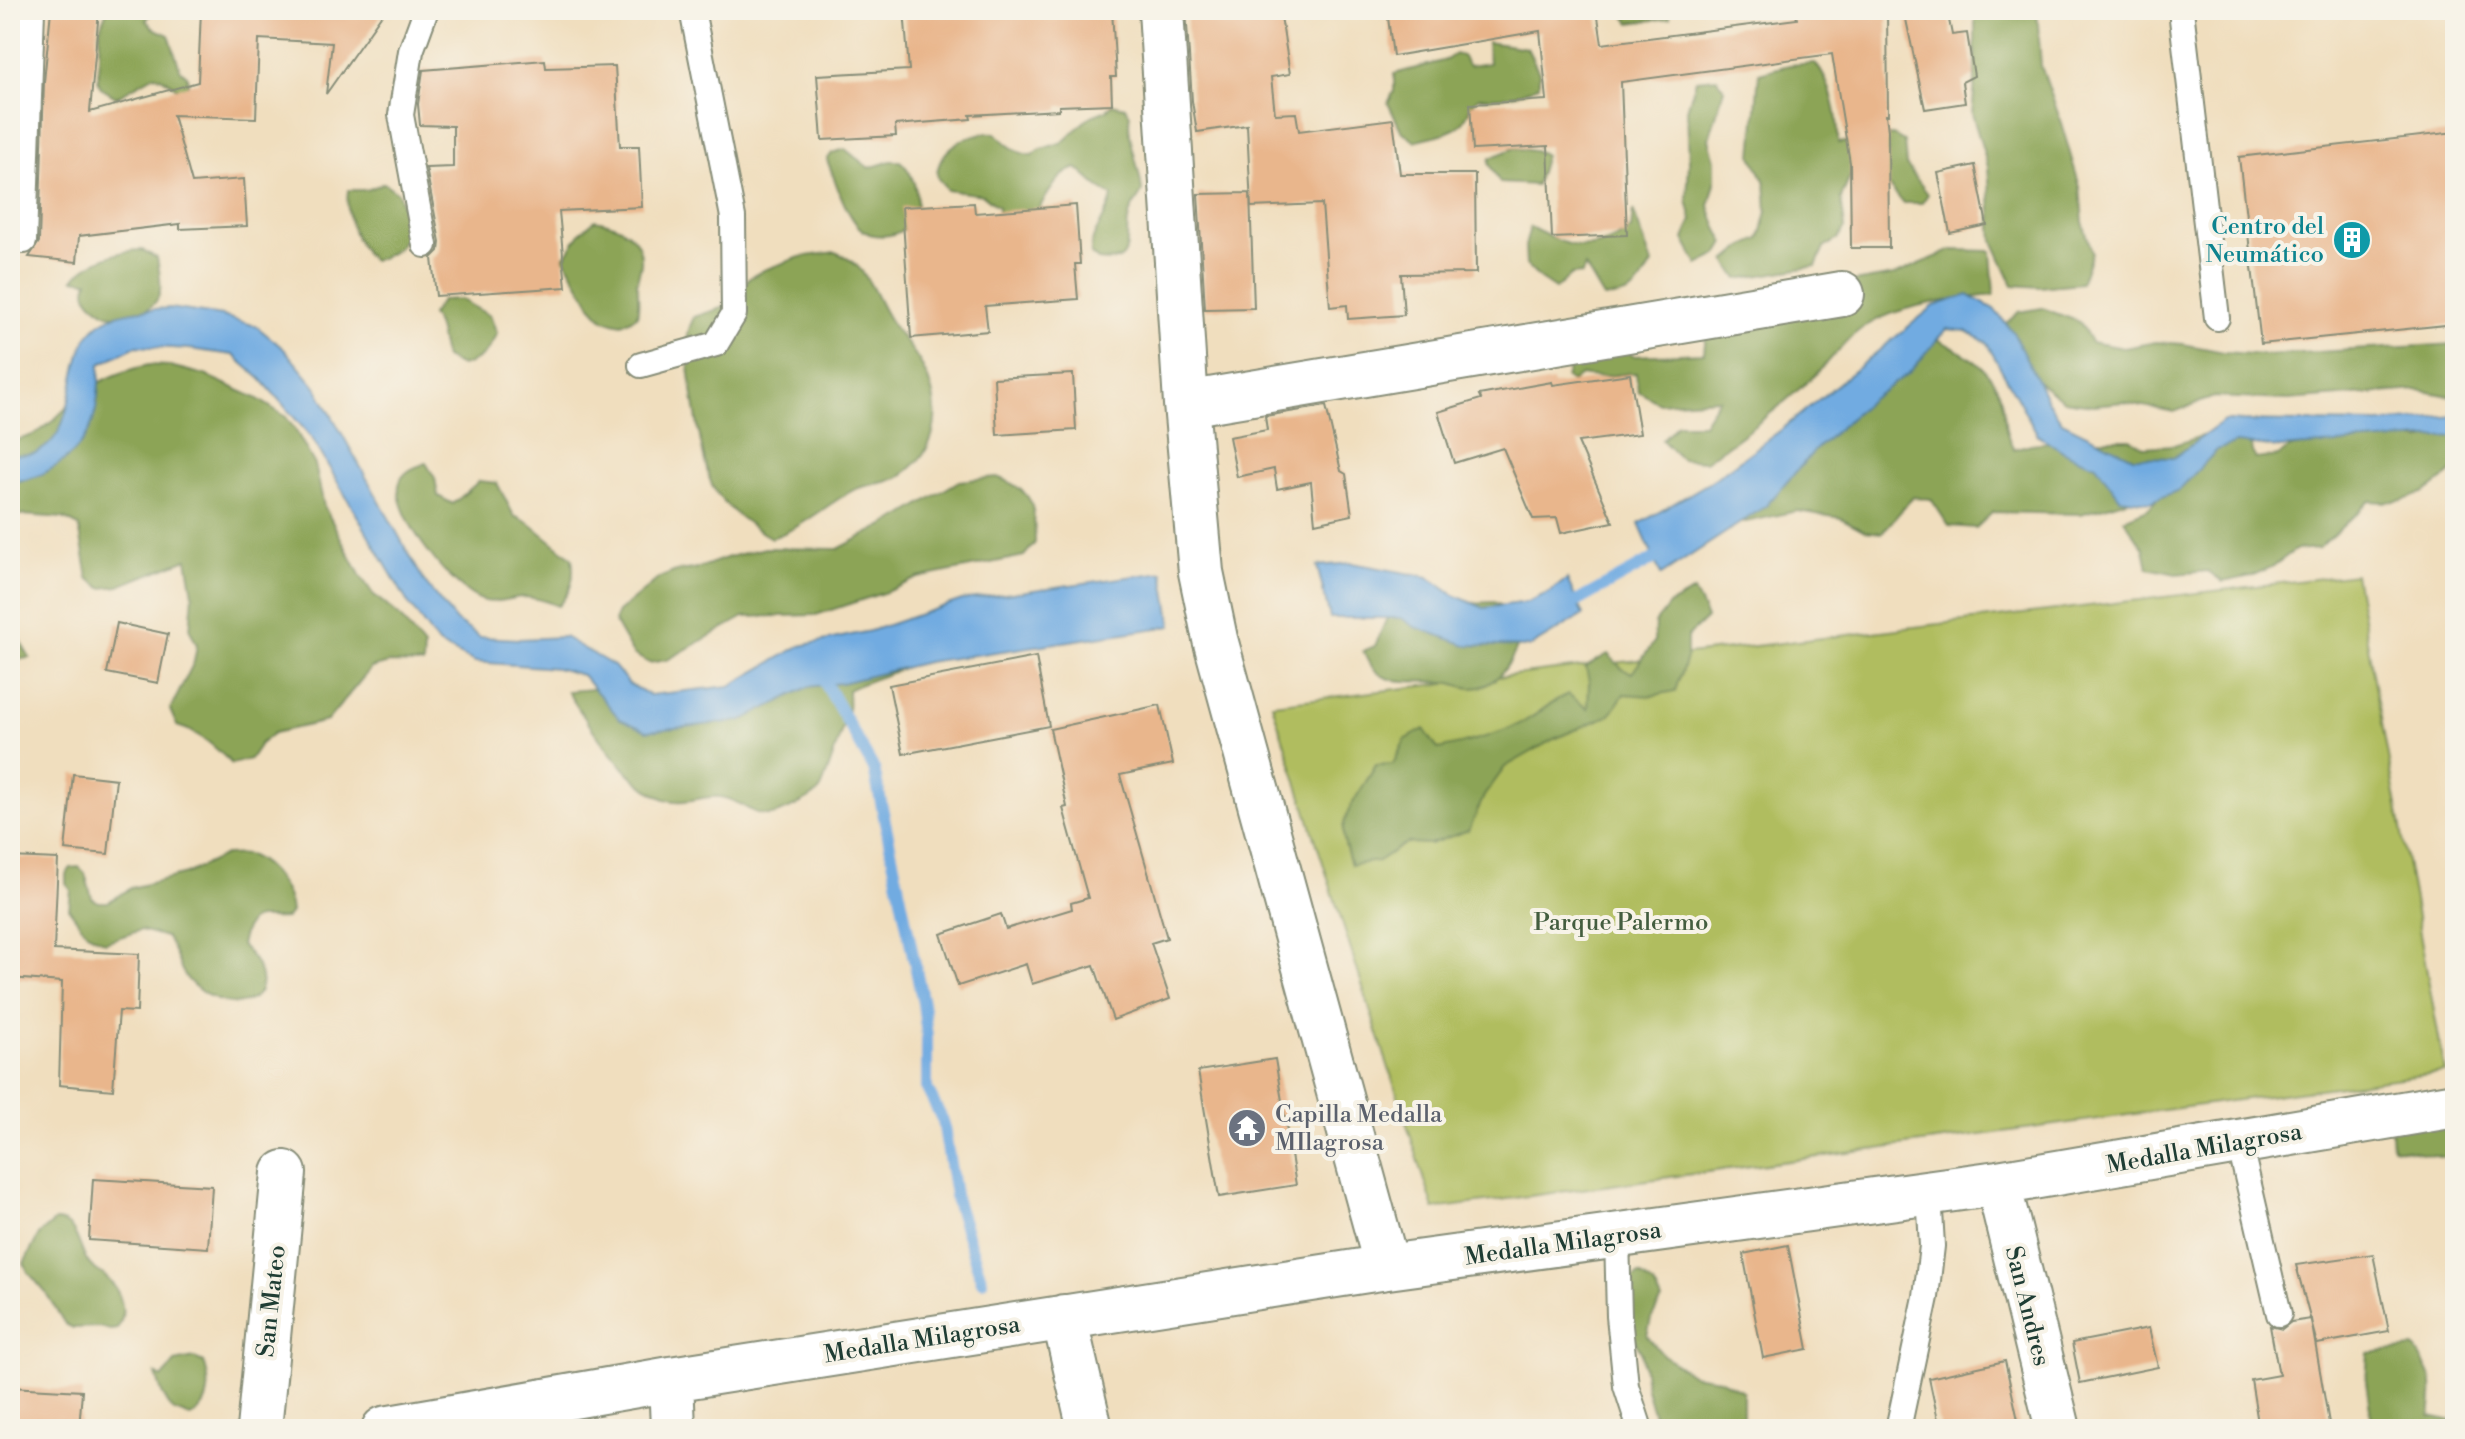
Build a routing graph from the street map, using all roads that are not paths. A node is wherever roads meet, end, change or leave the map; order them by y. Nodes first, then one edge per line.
1 (32, 10) edge
2 (426, 10) edge
3 (692, 10) edge
4 (1161, 10) edge
5 (2181, 10) edge
6 (24, 241) dead end
7 (425, 245) dead end
8 (1842, 294) dead end
9 (2217, 318) dead end
10 (641, 365) dead end
11 (1186, 404) junction
12 (2455, 1105) edge
13 (2239, 1142) junction
14 (284, 1173) dead end
15 (1998, 1183) junction
16 (1929, 1193) junction
17 (1617, 1235) junction
18 (1387, 1267) junction
19 (2279, 1314) dead end
20 (1064, 1317) junction
21 (671, 1379) junction
22 (259, 1429) edge
23 (384, 1429) edge
24 (673, 1429) edge
25 (1090, 1429) edge
26 (1640, 1429) edge
27 (1898, 1429) edge
28 (2058, 1429) edge

1 - 6 lane
2 - 7 lane
3 - 10 lane
4 - 11 street
5 - 9 lane
8 - 11 street
11 - 18 street
12 - 13 street, Medalla Milagrosa
13 - 15 street, Medalla Milagrosa
13 - 19 lane
14 - 22 street, San Mateo
15 - 16 street, Medalla Milagrosa
15 - 28 street, San Andres
16 - 17 street, Medalla Milagrosa
16 - 27 lane
17 - 18 street, Medalla Milagrosa
17 - 26 lane
18 - 20 street, Medalla Milagrosa
20 - 21 street, Medalla Milagrosa
20 - 25 street
21 - 23 street, Medalla Milagrosa
21 - 24 street

